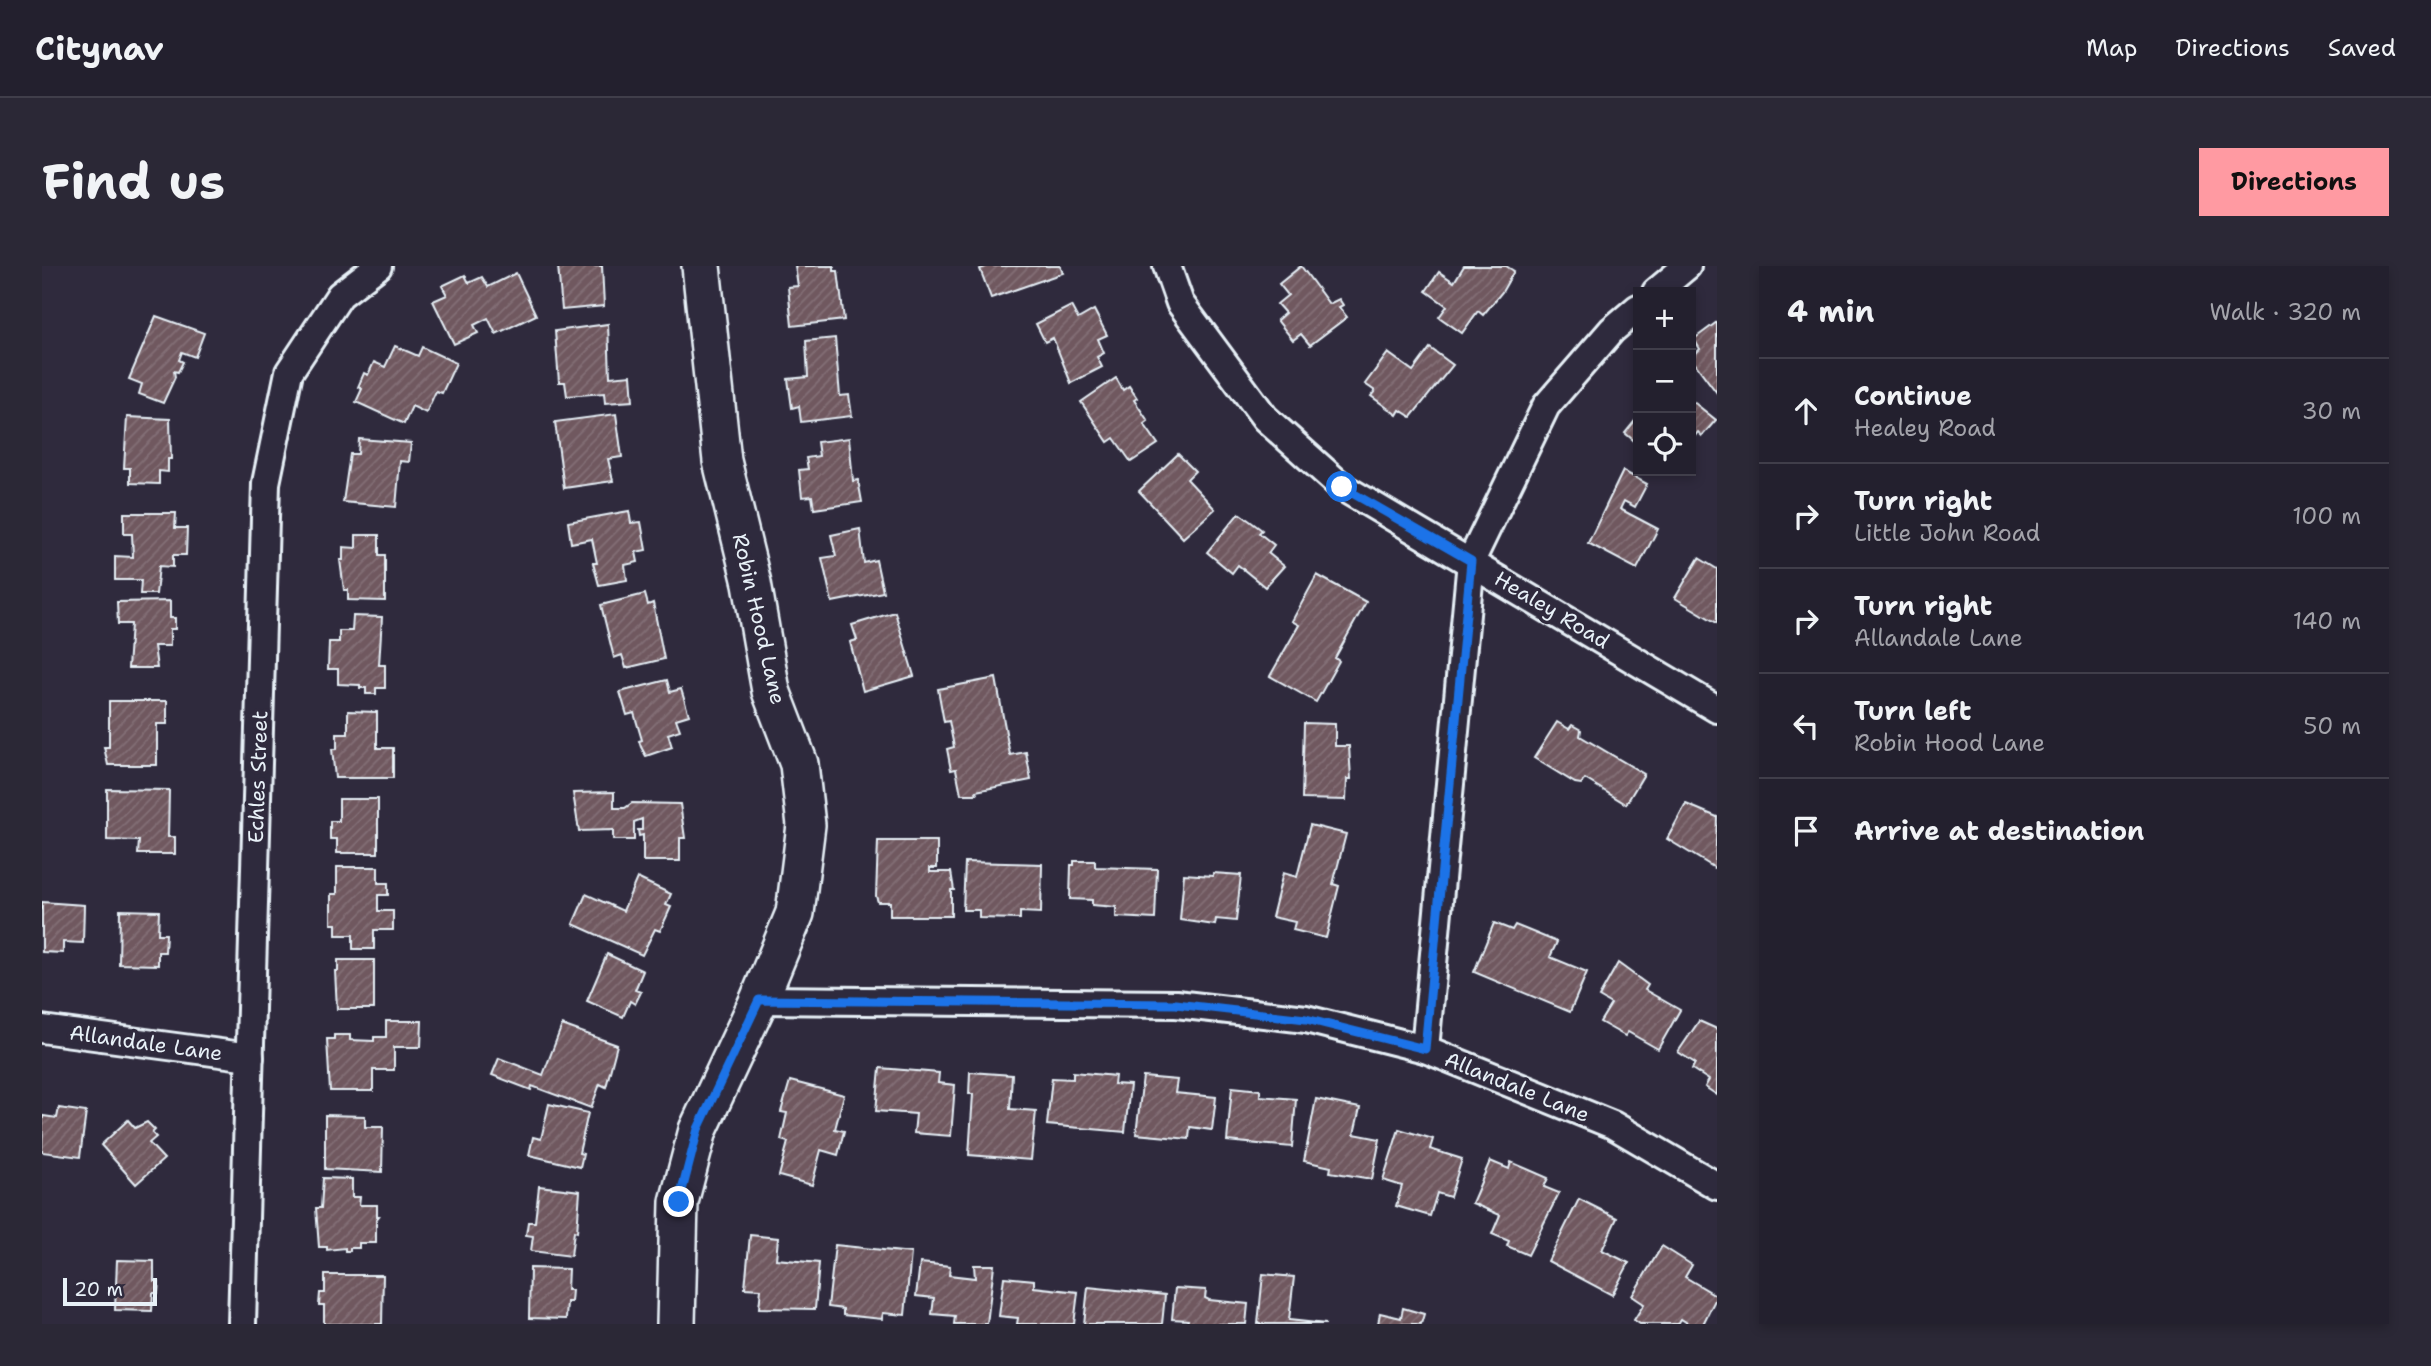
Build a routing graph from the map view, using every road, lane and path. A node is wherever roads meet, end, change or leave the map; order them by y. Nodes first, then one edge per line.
1 (378, 266) edge
2 (701, 266) edge
3 (1167, 266) edge
4 (1687, 266) edge
5 (1662, 287) edge
6 (1633, 312) edge
7 (1471, 561) junction
8 (1717, 709) edge
9 (759, 1000) junction
10 (42, 1029) edge
11 (1425, 1049) junction
12 (250, 1057) junction
13 (1717, 1186) edge
14 (243, 1324) edge
15 (676, 1324) edge

1 - 12 street, Echles Street
2 - 9 street, Robin Hood Lane
3 - 7 street, Healey Road
4 - 5 street
6 - 7 street
7 - 8 street, Healey Road
7 - 11 street
9 - 11 street, Allandale Lane
9 - 15 street, Robin Hood Lane
10 - 12 street, Allandale Lane
11 - 13 street, Allandale Lane
12 - 14 street, Echles Street

